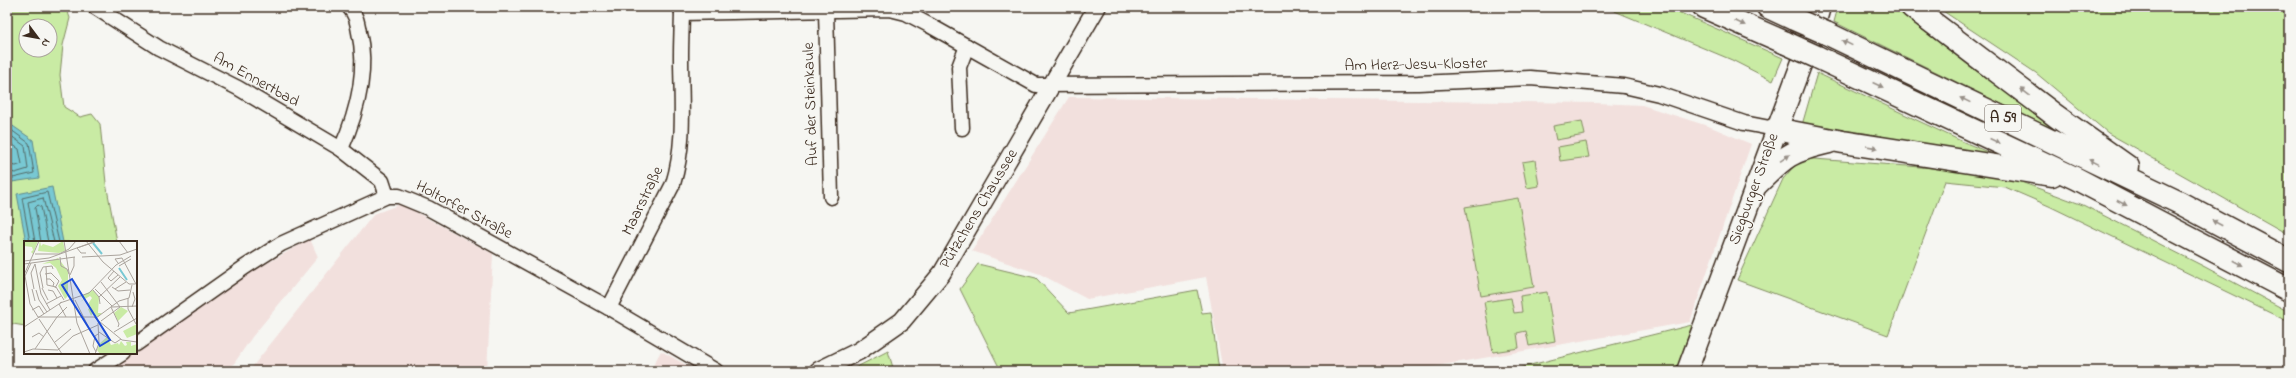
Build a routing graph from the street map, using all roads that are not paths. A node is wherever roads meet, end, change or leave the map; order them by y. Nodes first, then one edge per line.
1 (95, 7) edge
2 (349, 7) edge
3 (1097, 7) edge
4 (1704, 7) edge
5 (1768, 7) edge
6 (1820, 7) edge
7 (1912, 7) edge
8 (682, 10) edge
9 (826, 11) junction
10 (967, 46) junction
11 (1051, 87) junction
12 (962, 128) dead end
13 (1775, 129) junction
14 (1834, 140) junction
15 (341, 149) junction
16 (2075, 178) junction
17 (1757, 184) junction
18 (387, 196) junction
19 (831, 197) dead end
20 (2180, 203) junction
21 (2289, 261) edge
22 (2289, 290) edge
23 (609, 308) junction
24 (137, 343) edge
25 (121, 354) edge
26 (822, 370) edge
27 (95, 371) edge
28 (715, 371) edge
29 (1687, 371) edge

1 - 15 street, Am Ennertbad
2 - 15 street
3 - 11 street, Pützchens Chaussee
4 -> 16 highway, A 59, bridge
20 -> 5 highway, A 59, bridge
6 - 13 main road, Siegburger Straße
20 -> 7 highway
8 - 9 street, Am Herz-Jesu-Kloster
8 - 23 street, Maarstraße
9 - 10 street, Am Herz-Jesu-Kloster
9 - 19 street, Auf der Steinkaule
10 - 11 street, Am Herz-Jesu-Kloster
10 - 12 street
11 - 13 street, Am Herz-Jesu-Kloster
11 - 26 street, Pützchens Chaussee
13 - 14 highway
13 - 17 main road, Siegburger Straße
14 -> 16 highway
17 -> 14 highway
15 - 18 street, Am Ennertbad
16 -> 22 highway, A 59
17 - 29 main road, Siegburger Straße
18 - 23 street, Holtorfer Straße
18 - 24 street
21 -> 20 highway, A 59
23 - 28 street, Holtorfer Straße
25 - 27 street

